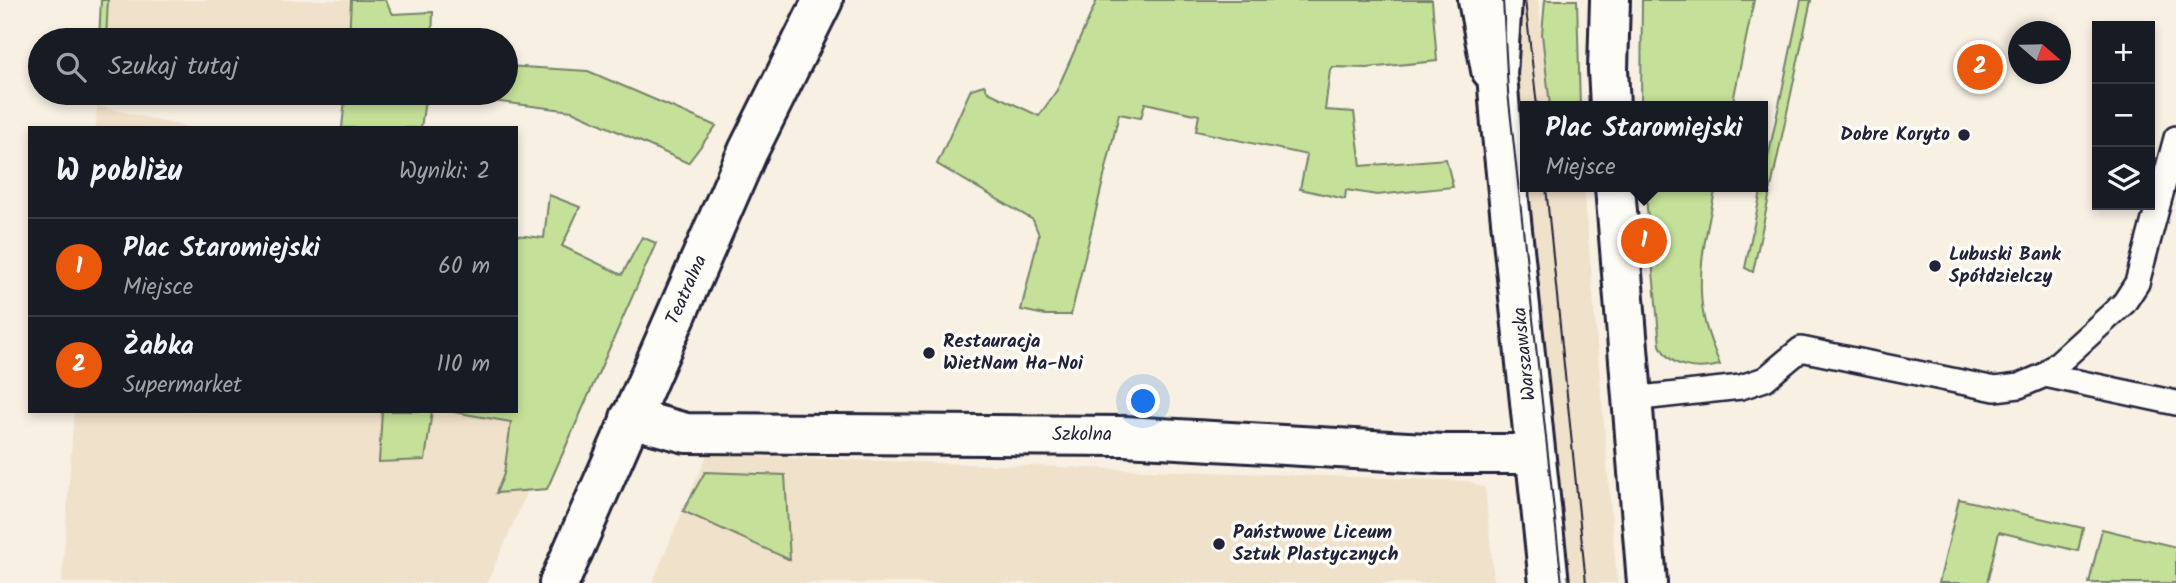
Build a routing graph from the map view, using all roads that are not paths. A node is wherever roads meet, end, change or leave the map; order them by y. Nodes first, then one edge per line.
1 (823, 0) edge
2 (1478, 0) edge
3 (1502, 0) edge
4 (1610, 0) edge
5 (1610, 101) edge
6 (1501, 125) junction
7 (2176, 138) edge
8 (1615, 192) edge
9 (2045, 375) junction
10 (1632, 399) junction
11 (2176, 403) edge
12 (630, 418) junction
13 (1535, 454) junction
14 (559, 583) edge
15 (1549, 583) edge
16 (1647, 583) edge

1 - 12 street, Teatralna
2 - 6 street
3 - 6 street
4 - 5 street
6 - 13 street, Warszawska
7 - 9 lane
8 - 10 street
9 - 10 lane
9 - 11 lane
10 - 16 street
12 - 13 street, Szkolna
12 - 14 street, Teatralna
13 - 15 street, Warszawska

